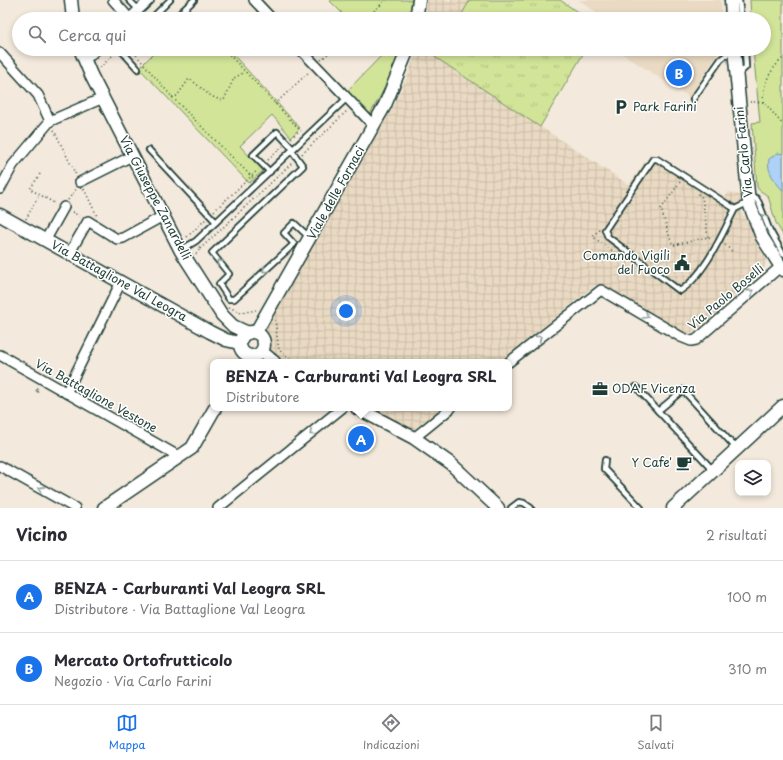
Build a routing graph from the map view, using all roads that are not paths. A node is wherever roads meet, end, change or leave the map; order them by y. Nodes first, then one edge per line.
1 (71, 0) edge
2 (113, 0) edge
3 (129, 0) edge
4 (149, 0) edge
5 (170, 0) edge
6 (194, 0) edge
7 (254, 0) edge
8 (419, 0) edge
9 (731, 0) edge
10 (739, 0) edge
11 (139, 10) joint
12 (72, 12) edge
13 (123, 12) edge
14 (158, 12) edge
15 (181, 12) edge
16 (265, 12) edge
17 (417, 12) edge
18 (732, 12) edge
19 (740, 12) edge
20 (0, 53) edge
21 (82, 56) edge
22 (89, 56) edge
23 (126, 56) edge
24 (306, 56) edge
25 (405, 56) edge
26 (726, 56) edge
27 (737, 56) edge
28 (84, 61) junction
29 (138, 69) dead end
30 (103, 98) junction
31 (346, 99) junction
32 (693, 99) dead end
33 (50, 121) junction
34 (374, 126) junction
35 (149, 150) dead end
36 (292, 150) junction
37 (132, 156) junction
38 (270, 172) junction
39 (80, 182) road end
40 (0, 190) edge
41 (748, 199) junction
42 (64, 207) road end
43 (736, 209) junction
44 (0, 215) edge
45 (163, 216) junction
46 (216, 222) junction
47 (311, 239) junction
48 (45, 241) junction
49 (181, 251) junction
50 (69, 254) junction
51 (783, 254) edge
52 (781, 269) edge
53 (121, 282) junction
54 (252, 332) junction
55 (239, 343) junction
56 (262, 352) junction
57 (0, 355) edge
58 (242, 358) edge
59 (270, 359) edge
60 (512, 360) edge
61 (636, 387) dead end
62 (66, 394) junction
63 (783, 406) edge
64 (213, 411) edge
65 (338, 411) edge
66 (363, 411) edge
67 (447, 411) edge
68 (658, 411) junction
69 (414, 438) junction
70 (737, 448) junction
71 (180, 457) junction
72 (605, 460) dead end
73 (0, 466) edge
74 (714, 470) junction
75 (75, 508) edge
76 (104, 508) edge
77 (218, 508) edge
78 (498, 508) edge
79 (511, 508) edge
80 (531, 508) edge
81 (641, 508) edge
82 (673, 508) edge

1 - 12 street
2 - 13 street
3 - 11 lane
4 - 11 street
5 - 14 lane
6 - 15 lane
7 - 16 street
8 - 17 street
9 - 18 street
10 - 19 lane
20 - 33 street
21 - 28 street, Via Giuseppe Zanardelli
22 - 28 street
23 - 29 lane
24 - 31 street
25 - 34 street, Viale delle Fornaci
26 - 32 lane, Via Carlo Farini
27 - 41 street, Via Carlo Farini
28 - 30 street, Via Giuseppe Zanardelli
30 - 33 street
30 - 37 street, Via Giuseppe Zanardelli
31 - 34 street
31 - 36 lane
33 - 40 street
34 - 47 street, Viale delle Fornaci
35 - 46 lane
36 - 38 lane
36 - 38 lane
47 -> 36 lane
37 - 39 street
37 - 45 street, Via Giuseppe Zanardelli
38 - 46 lane
41 - 43 lane
51 -> 41 lane
41 - 52 street, Via Carlo Farini
42 - 48 street
43 - 43 lane
44 - 48 street, Via Battaglione Val Leogra
45 - 49 street, Via Giuseppe Zanardelli
45 - 50 street
46 - 49 lane
47 - 54 street, Viale delle Fornaci
48 - 50 street, Via Battaglione Val Leogra
49 - 54 street, Via Giuseppe Zanardelli
50 - 53 street, Via Battaglione Val Leogra
60 -> 52 street, Via Paolo Boselli
53 - 55 street, Via Battaglione Val Leogra
53 - 62 street
54 - 55 street
54 - 56 street
55 - 58 street
56 - 58 street
56 - 59 street
57 - 62 street, Via Battaglione Vestone
61 - 68 lane
62 - 71 street, Via Battaglione Vestone
63 - 70 street
64 - 71 street
65 -> 77 street
66 - 69 street
67 - 69 street
68 - 70 lane
68 - 74 lane
69 - 78 street
70 - 74 street
71 - 76 street
72 - 81 lane
75 -> 73 street
74 - 82 street
79 - 80 lane

